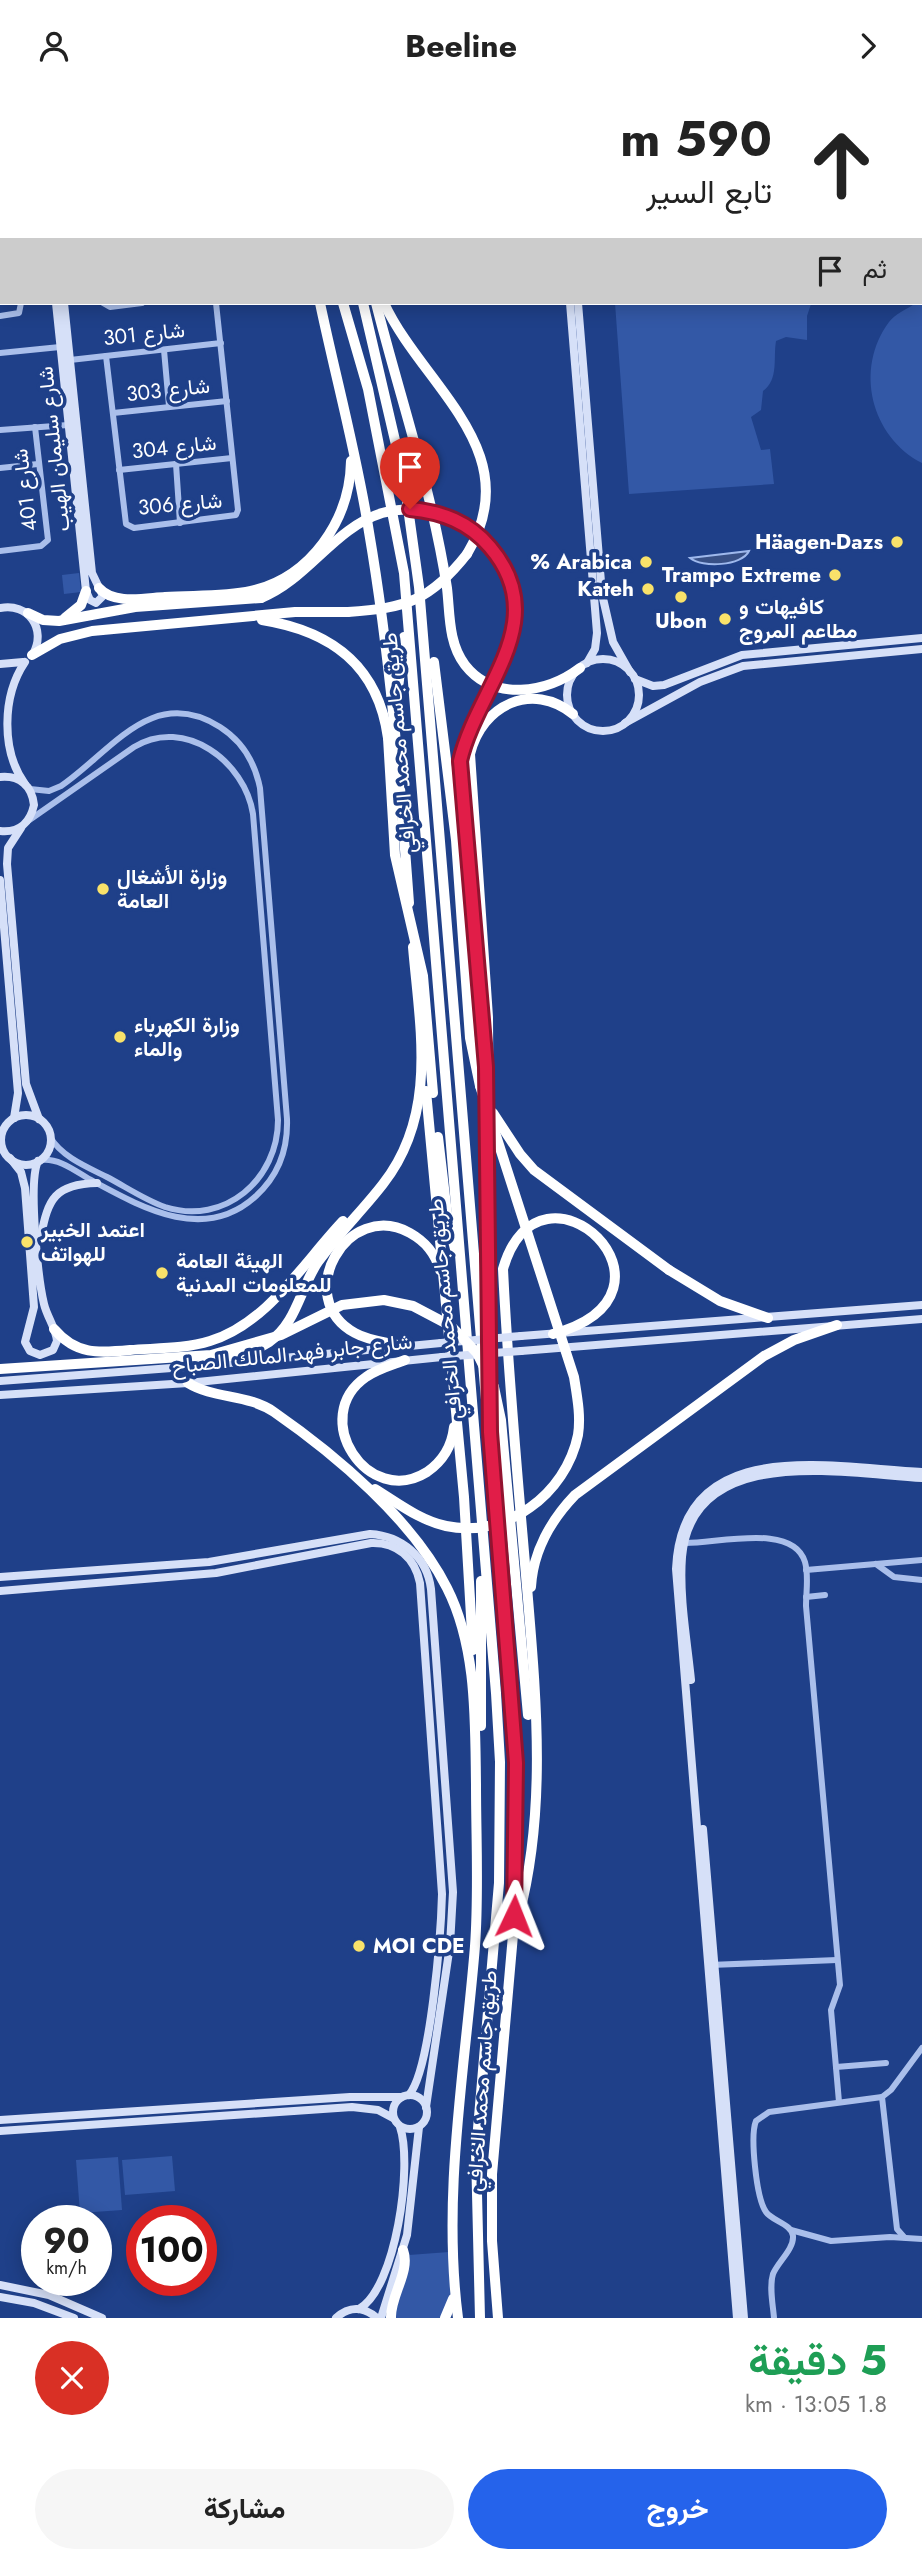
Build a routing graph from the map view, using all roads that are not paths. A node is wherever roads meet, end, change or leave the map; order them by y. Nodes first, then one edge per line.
1 (21, 305) edge
2 (55, 305) edge
3 (64, 305) edge
4 (106, 305) edge
5 (126, 305) edge
6 (216, 305) edge
7 (320, 305) edge
8 (344, 305) edge
9 (363, 305) edge
10 (377, 305) edge
11 (385, 305) edge
12 (571, 305) edge
13 (578, 305) edge
14 (0, 316) edge
15 (575, 320) junction
16 (221, 344) junction
17 (60, 347) junction
18 (164, 350) junction
19 (0, 353) edge
20 (106, 356) junction
21 (71, 360) junction
22 (227, 401) junction
23 (169, 406) junction
24 (113, 413) junction
25 (68, 425) junction
26 (35, 427) junction
27 (0, 430) edge
28 (350, 437) junction
29 (232, 458) junction
30 (38, 464) junction
31 (176, 464) junction
32 (0, 468) edge
33 (119, 470) junction
34 (180, 523) junction
35 (0, 551) edge
36 (404, 573) junction
37 (419, 587) junction
38 (99, 588) junction
39 (86, 591) junction
40 (182, 596) junction
41 (135, 607) junction
42 (0, 608) edge
43 (27, 613) junction
44 (245, 617) junction
45 (59, 621) junction
46 (922, 638) edge
47 (922, 649) edge
48 (29, 658) junction
49 (0, 664) edge
50 (583, 665) junction
51 (633, 675) junction
52 (573, 714) junction
53 (625, 723) junction
54 (392, 734) junction
55 (0, 777) edge
56 (27, 787) junction
57 (28, 821) junction
58 (20, 828) junction
59 (0, 831) edge
60 (0, 880) edge
61 (422, 1065) junction
62 (486, 1067) junction
63 (480, 1086) junction
64 (13, 1118) junction
65 (39, 1119) junction
66 (3, 1125) edge
67 (437, 1129) junction
68 (50, 1137) junction
69 (5, 1153) edge
70 (39, 1160) junction
71 (435, 1182) junction
72 (97, 1183) junction
73 (372, 1196) junction
74 (351, 1220) junction
75 (38, 1246) junction
76 (460, 1257) junction
77 (446, 1287) junction
78 (922, 1305) edge
79 (768, 1318) junction
80 (922, 1319) edge
81 (837, 1325) junction
82 (54, 1329) junction
83 (553, 1334) junction
84 (402, 1346) junction
85 (185, 1358) junction
86 (405, 1360) junction
87 (198, 1366) junction
88 (0, 1369) edge
89 (0, 1381) edge
90 (188, 1383) junction
91 (0, 1395) edge
92 (455, 1410) junction
93 (490, 1432) junction
94 (327, 1453) junction
95 (922, 1472) edge
96 (922, 1478) edge
97 (684, 1543) junction
98 (270, 1551) junction
99 (485, 1554) junction
100 (922, 1560) edge
101 (272, 1562) junction
102 (876, 1564) junction
103 (96, 1570) junction
104 (806, 1570) junction
105 (0, 1577) edge
106 (922, 1580) edge
107 (98, 1582) junction
108 (0, 1591) edge
109 (825, 1595) dead end
110 (806, 1597) junction
111 (530, 1621) junction
112 (475, 1737) junction
113 (536, 1780) junction
114 (476, 1799) junction
115 (513, 1935) junction
116 (837, 1960) junction
117 (712, 1965) junction
118 (922, 2048) edge
119 (886, 2063) dead end
120 (836, 2067) junction
121 (405, 2096) junction
122 (883, 2097) junction
123 (839, 2102) junction
124 (426, 2107) junction
125 (80, 2115) junction
126 (393, 2118) junction
127 (4, 2120) edge
128 (81, 2126) junction
129 (400, 2127) junction
130 (419, 2127) junction
131 (4, 2131) edge
132 (897, 2229) junction
133 (791, 2230) junction
134 (892, 2237) junction
135 (904, 2237) junction
136 (922, 2239) edge
137 (404, 2250) junction
138 (0, 2285) edge
139 (455, 2293) junction
140 (0, 2297) edge
141 (359, 2309) junction
142 (74, 2318) edge
143 (102, 2318) edge
144 (336, 2318) edge
145 (379, 2318) edge
146 (391, 2318) edge
147 (445, 2318) edge
148 (457, 2318) edge
149 (480, 2318) edge
150 (498, 2318) edge
151 (737, 2318) edge
152 (744, 2318) edge
153 (774, 2318) edge

1 - 14 street
2 - 17 street, شارع سليمان الهيب
3 - 21 street, شارع سليمان الهيب
4 - 5 street
6 - 16 street, شارع 306
7 - 28 highway
8 - 36 highway, طريق جاسم محمد الخرافي
9 - 37 highway, طريق جاسم محمد الخرافي
10 - 50 highway
11 - 44 highway, bridge
12 - 15 street
13 - 15 street
15 - 50 street
15 - 51 street
16 - 18 street, شارع 301
16 - 22 street, شارع 306
17 - 19 street
17 - 25 street, شارع سليمان الهيب
18 - 20 street, شارع 301
18 - 23 street
20 - 21 street, شارع 301
20 - 24 street, شارع 306
21 - 38 street, شارع سليمان الهيب
22 - 23 street, شارع 303
22 - 29 street, شارع 306
23 - 24 street, شارع 303
24 - 33 street, شارع 306
25 - 26 street
25 - 39 street, شارع سليمان الهيب
26 - 27 street
26 - 30 street, شارع 401
28 - 40 highway
28 - 54 highway
29 - 31 street, شارع 304
29 - 34 street, شارع 306
30 - 32 street
30 - 35 street, شارع 401
31 - 33 street, شارع 304
31 - 34 street
33 - 34 street, شارع 306
36 - 54 highway
36 - 76 highway, طريق جاسم محمد الخرافي
37 - 63 highway
37 - 93 highway, طريق جاسم محمد الخرافي
38 - 39 street
38 - 40 highway
39 - 45 highway
40 - 41 highway
41 - 45 highway
41 - 62 highway, bridge
42 - 43 street
43 - 45 highway
43 - 48 street
44 - 48 highway
44 - 54 highway
46 - 51 street
47 - 53 street
48 - 49 street
48 - 56 street
50 - 51 street
50 - 52 street
51 - 53 street
52 - 53 street
52 - 62 highway
54 - 61 highway
54 - 67 highway, bridge
55 - 56 street
56 - 57 street
56 - 72 street
57 - 58 street
57 - 68 street
58 - 59 street
58 - 65 street
60 - 64 street
61 - 71 highway
61 - 73 highway
62 - 93 highway
63 - 79 highway, bridge
63 - 94 highway, bridge
64 - 65 street
64 - 66 street
65 - 68 street
66 - 69 street
67 - 71 highway
67 - 76 highway
68 - 70 street
69 - 70 street
69 - 82 street
70 - 72 street
70 - 75 street
71 - 77 highway
72 - 75 street
73 - 74 highway
73 - 82 highway
74 - 85 highway, bridge
74 - 87 highway
75 - 82 street
76 - 99 highway, طريق جاسم محمد الخرافي
77 - 84 highway
77 - 92 highway
78 - 79 street, شارع جابر فهد المالك الصباح
79 - 83 street, شارع جابر فهد المالك الصباح
80 - 81 street, شارع جابر فهد المالك الصباح
81 - 86 street, شارع جابر فهد المالك الصباح, bridge
81 - 111 highway
83 - 84 street, شارع جابر فهد المالك الصباح, bridge
83 - 111 highway
84 - 87 street, شارع جابر فهد المالك الصباح
85 - 88 highway, bridge
85 - 113 highway, bridge
86 - 90 street, شارع جابر فهد المالك الصباح
86 - 92 highway
87 - 89 street, شارع جابر فهد المالك الصباح
90 - 91 street, شارع جابر فهد المالك الصباح
90 - 94 highway
92 - 112 highway
93 - 115 highway, طريق جاسم محمد الخرافي
94 - 112 highway
95 - 117 street
96 - 97 street
97 - 104 street
97 - 117 street
98 - 101 street
98 - 103 street
98 - 124 street
99 - 114 highway
99 - 149 highway, طريق جاسم محمد الخرافي
100 - 102 street
101 - 107 street
101 - 121 street
102 - 104 street
102 - 106 street
103 - 105 street
103 - 107 street
104 - 110 street
107 - 108 street
109 - 110 street
110 - 116 street
111 - 113 highway
112 - 114 highway
113 - 115 highway
114 - 139 highway
115 - 150 highway, طريق جاسم محمد الخرافي
116 - 117 street
116 - 120 street
117 - 151 street
117 - 152 street
118 - 122 street
119 - 120 street
120 - 123 street
121 - 124 street
121 - 125 street
121 - 126 street
122 - 123 street
122 - 132 street
123 - 133 street
124 - 130 street
125 - 127 street
125 - 128 street
126 - 128 street
126 - 129 street
127 - 131 street
128 - 131 street
129 - 130 street
129 - 141 street
130 - 137 street
132 - 134 street
132 - 135 street
133 - 134 street
133 - 153 street
134 - 135 street
135 - 136 street
137 - 145 street
137 - 146 highway
138 - 143 street
139 - 147 highway
139 - 148 highway
140 - 142 street
141 - 144 street
141 - 145 street

